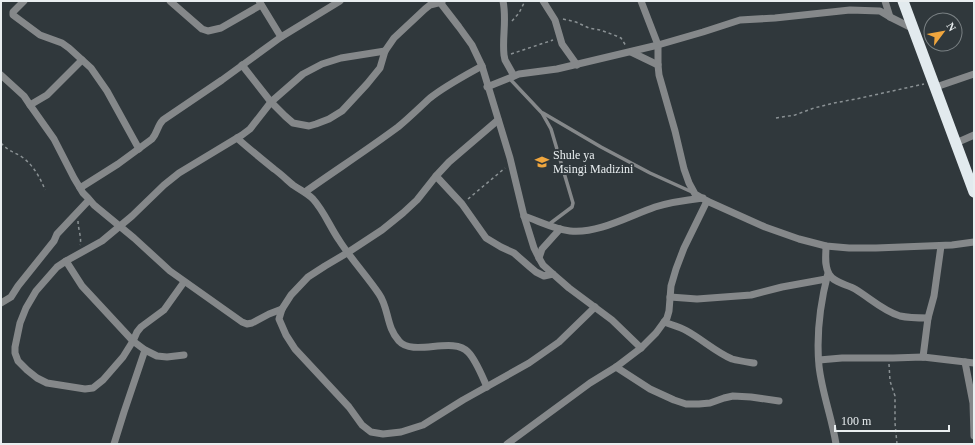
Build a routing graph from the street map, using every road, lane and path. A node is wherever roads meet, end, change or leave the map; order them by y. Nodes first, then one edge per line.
1 (24, 1) edge
2 (170, 1) edge
3 (340, 1) edge
4 (503, 1) edge
5 (525, 1) edge
6 (543, 1) edge
7 (641, 1) edge
8 (886, 1) edge
9 (903, 1) edge
10 (441, 2) edge
11 (260, 3) edge
12 (890, 17) junction
13 (562, 19) dead end
14 (505, 28) junction
15 (914, 29) junction
16 (281, 37) junction
17 (561, 38) junction
18 (658, 45) junction
19 (385, 51) junction
20 (630, 52) junction
21 (504, 55) junction
22 (82, 60) junction
23 (242, 65) junction
24 (576, 65) junction
25 (658, 65) junction
26 (482, 66) junction
27 (974, 74) edge
28 (1, 75) edge
29 (512, 77) junction
30 (935, 84) junction
31 (487, 87) junction
32 (271, 102) junction
33 (30, 105) junction
34 (542, 113) junction
35 (776, 118) dead end
36 (498, 120) junction
37 (974, 135) edge
38 (237, 138) junction
39 (1, 143) edge
40 (956, 143) junction
41 (139, 149) junction
42 (512, 163) junction
43 (436, 176) junction
44 (80, 188) junction
45 (45, 190) dead end
46 (305, 192) junction
47 (974, 192) edge
48 (695, 194) junction
49 (90, 200) junction
50 (705, 200) junction
51 (462, 204) junction
52 (79, 211) junction
53 (524, 216) junction
54 (120, 225) junction
55 (548, 225) junction
56 (560, 229) junction
57 (974, 242) edge
58 (826, 246) junction
59 (941, 246) junction
60 (347, 253) junction
61 (78, 256) junction
62 (539, 258) junction
63 (66, 261) junction
64 (553, 274) junction
65 (827, 276) junction
66 (184, 282) junction
67 (670, 297) junction
68 (1, 303) edge
69 (595, 307) junction
70 (282, 309) junction
71 (928, 318) junction
72 (664, 322) junction
73 (133, 341) junction
74 (641, 348) junction
75 (145, 350) junction
76 (184, 355) dead end
77 (923, 357) junction
78 (890, 358) junction
79 (819, 360) junction
80 (965, 362) junction
81 (974, 362) edge
82 (754, 363) dead end
83 (616, 367) junction
84 (487, 387) junction
85 (779, 401) dead end
86 (974, 436) edge
87 (114, 444) edge
88 (507, 444) edge
89 (836, 444) edge
90 (897, 444) edge

1 - 22 street
2 - 11 street
3 - 16 street
4 - 14 street
5 - 14 path
6 - 17 street
7 - 18 street
8 - 12 street
9 - 15 highway
10 - 19 street
10 - 26 street
11 - 16 street
12 - 15 street
12 - 18 street
13 - 20 path
14 - 21 street
15 - 30 highway
16 - 23 street
17 - 21 path
17 - 24 street
18 - 20 street
18 - 25 street
19 - 32 street
19 - 32 street
20 - 24 street
20 - 25 street
21 - 29 street
22 - 33 street
22 - 41 street
23 - 32 street
23 - 41 street
24 - 29 street
25 - 48 street
26 - 31 street
26 - 46 street
27 - 30 street
28 - 33 street
29 - 31 street
29 - 34 lane
30 - 35 path
30 - 40 highway
31 - 36 street
32 - 38 street
33 - 44 street
34 - 48 lane
34 - 55 lane
36 - 42 street
36 - 43 street
37 - 40 street
38 - 46 street
38 - 54 street
39 - 45 path
40 - 47 highway
41 - 44 street
42 - 51 path
42 - 53 street
43 - 51 street
43 - 60 street
44 - 49 street
46 - 60 street
48 - 50 street
49 - 52 street
49 - 54 street
50 - 56 street
50 - 58 street
50 - 67 street
51 - 64 street
52 - 61 path
52 - 68 street
53 - 55 street
53 - 62 street
54 - 61 street
54 - 66 street
55 - 56 street
56 - 62 street
57 - 59 street
58 - 59 street
58 - 65 street
59 - 71 street
60 - 70 street
60 - 84 street
61 - 63 street
62 - 64 street
63 - 73 street
63 - 73 street
64 - 69 street
65 - 67 street
65 - 71 street
65 - 79 street
66 - 70 street
66 - 73 street
67 - 72 street
69 - 74 street
69 - 84 street
70 - 84 street
71 - 77 street
72 - 74 street
72 - 82 street
73 - 75 street
74 - 83 street
75 - 76 street
75 - 87 street
77 - 78 street
77 - 80 street
78 - 79 street
78 - 90 path
79 - 89 street
80 - 81 street
80 - 86 street
83 - 85 street
83 - 88 street

